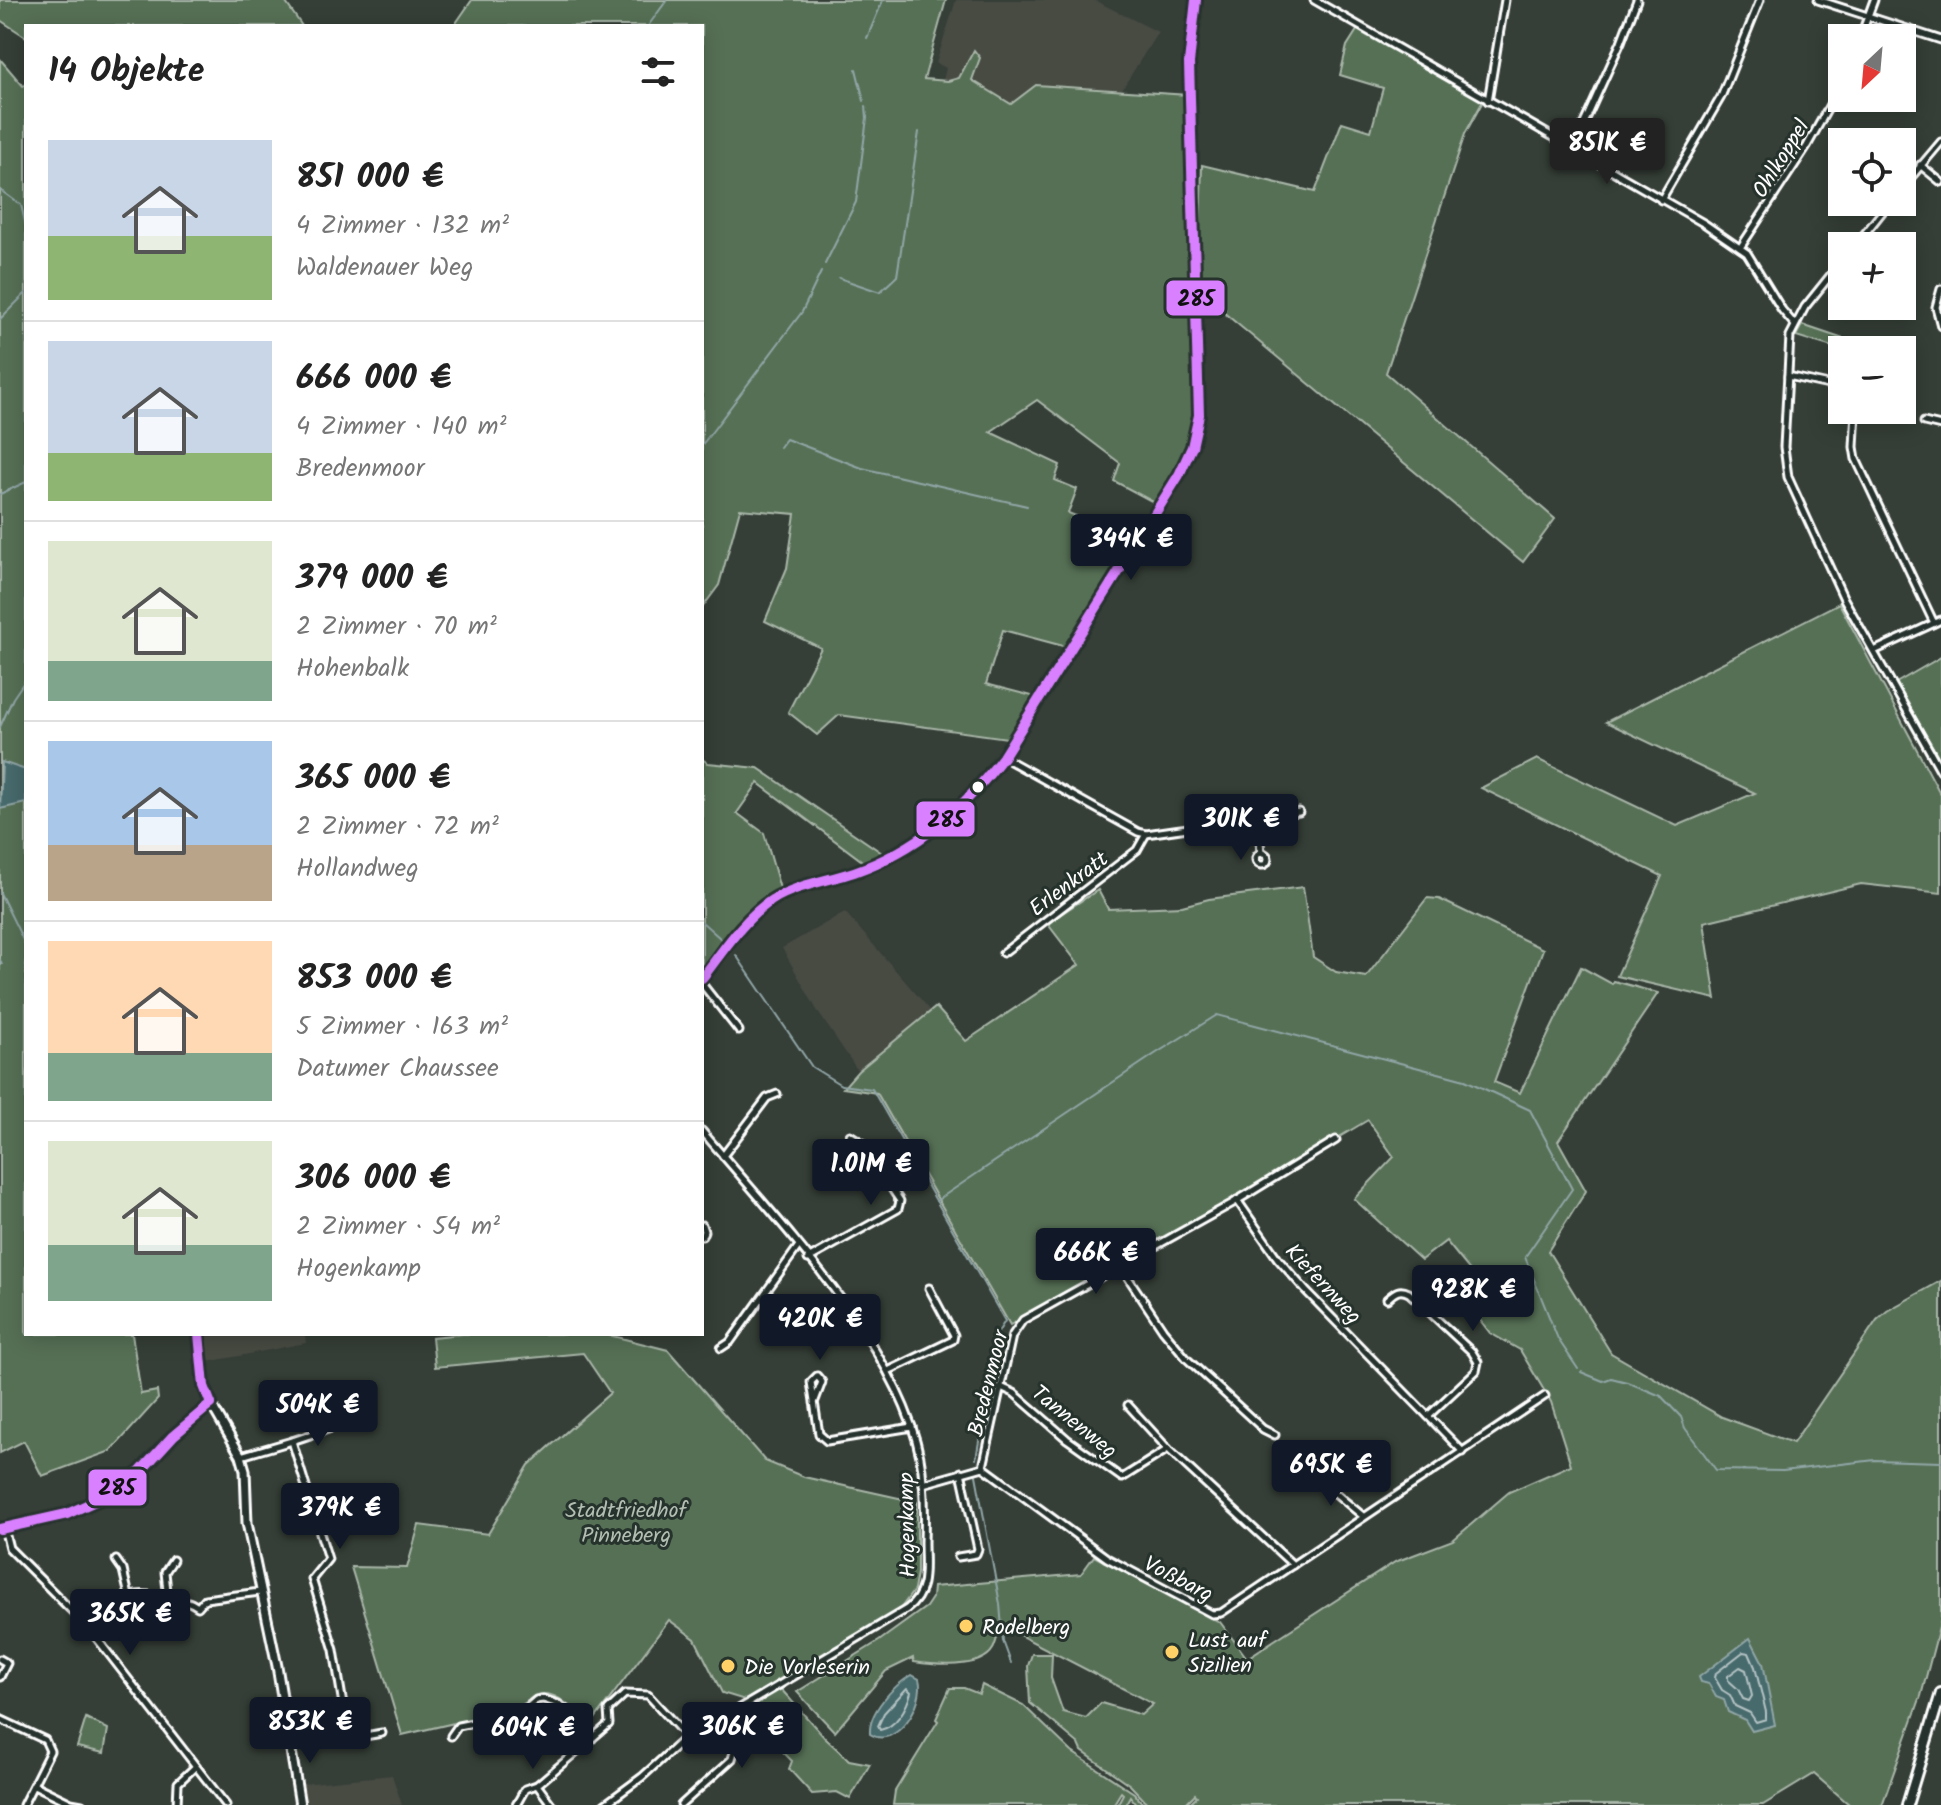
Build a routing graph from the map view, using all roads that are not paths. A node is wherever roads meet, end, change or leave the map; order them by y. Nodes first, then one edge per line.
1 (1196, 0) edge
2 (1314, 0) edge
3 (1505, 0) edge
4 (1637, 0) edge
5 (1760, 0) edge
6 (1818, 0) edge
7 (1874, 0) edge
8 (1869, 16) junction
9 (1866, 24) edge
10 (1941, 40) edge
11 (1488, 101) junction
12 (1828, 108) edge
13 (1941, 142) edge
14 (1572, 150) junction
15 (1920, 165) junction
16 (1916, 170) edge
17 (1941, 182) edge
18 (1661, 200) junction
19 (1879, 216) edge
20 (1866, 232) edge
21 (1740, 248) junction
22 (1828, 279) edge
23 (1941, 289) edge
24 (1794, 324) junction
25 (1941, 326) edge
26 (1788, 376) junction
27 (1828, 385) edge
28 (1924, 422) dead end
29 (1855, 424) edge
30 (1941, 426) edge
31 (1941, 620) edge
32 (1934, 623) junction
33 (1874, 651) junction
34 (1003, 757) junction
35 (1941, 771) edge
36 (1299, 812) dead end
37 (1258, 818) junction
38 (1146, 834) junction
39 (1261, 853) dead end
40 (1003, 953) dead end
41 (704, 978) edge
42 (704, 984) edge
43 (739, 1031) dead end
44 (777, 1094) dead end
45 (704, 1133) edge
46 (850, 1135) dead end
47 (1336, 1140) dead end
48 (723, 1156) junction
49 (1237, 1200) junction
50 (798, 1247) junction
51 (808, 1259) junction
52 (1121, 1267) junction
53 (929, 1288) dead end
54 (1387, 1299) dead end
55 (199, 1336) edge
56 (721, 1348) dead end
57 (888, 1371) junction
58 (1001, 1387) junction
59 (1545, 1396) dead end
60 (814, 1403) dead end
61 (211, 1404) junction
62 (1128, 1405) dead end
63 (1428, 1416) junction
64 (334, 1427) dead end
65 (912, 1427) junction
66 (1275, 1435) dead end
67 (292, 1441) junction
68 (1168, 1449) junction
69 (1463, 1452) junction
70 (241, 1456) junction
71 (983, 1467) junction
72 (961, 1472) junction
73 (1316, 1477) dead end
74 (923, 1484) junction
75 (1364, 1517) junction
76 (2, 1528) edge
77 (958, 1557) dead end
78 (116, 1560) dead end
79 (173, 1560) dead end
80 (1293, 1565) junction
81 (260, 1592) junction
82 (129, 1596) junction
83 (168, 1600) junction
84 (88, 1627) junction
85 (0, 1659) edge
86 (0, 1677) edge
87 (1941, 1693) edge
88 (0, 1719) edge
89 (709, 1722) junction
90 (382, 1733) dead end
91 (451, 1736) dead end
92 (687, 1736) junction
93 (592, 1739) junction
94 (195, 1767) junction
95 (34, 1785) junction
96 (537, 1785) junction
97 (23, 1805) edge
98 (82, 1805) edge
99 (177, 1805) edge
100 (226, 1805) edge
101 (300, 1805) edge
102 (516, 1805) edge
103 (552, 1805) edge
104 (604, 1805) edge
105 (681, 1805) edge
106 (1907, 1805) edge

1 - 34 street
2 - 11 street
3 - 11 street
4 - 14 street
5 - 18 street
6 - 8 street
7 - 8 street
8 - 9 street
8 - 10 street
11 - 14 street
12 - 21 street, Ohlkoppel
13 - 15 street
14 - 18 street
15 - 16 street
15 - 17 street
18 - 21 street
19 - 20 street
21 - 24 street
22 - 24 street
23 - 25 street
24 - 26 street
26 - 27 street
26 - 33 street
28 - 30 street
29 - 32 street
31 - 32 street
32 - 33 street
33 - 35 street
34 - 38 street
34 - 41 street
36 - 37 street
37 - 38 street
37 - 39 street
38 - 40 street, Erlenkratt
42 - 43 street
44 - 48 street
45 - 48 street, Hogenkamp
46 - 51 street
47 - 49 street, Bredenmoor
48 - 50 street, Hogenkamp
49 - 52 street, Bredenmoor
49 - 63 street, Kiefernweg
50 - 51 street, Hogenkamp
50 - 56 street
51 - 57 street, Hogenkamp
52 - 58 street, Bredenmoor
52 - 66 street
53 - 57 street
54 - 63 street, Kiefernweg
55 - 61 street
57 - 65 street, Hogenkamp
58 - 68 street, Tannenweg
58 - 71 street, Bredenmoor
59 - 69 street, Voßbarg
60 - 65 street
61 - 70 street
61 - 76 street
62 - 68 street, Tannenweg
63 - 69 street, Kiefernweg
64 - 67 street
65 - 74 street, Hogenkamp
67 - 70 street
67 - 90 street
68 - 80 street, Tannenweg
69 - 75 street, Voßbarg
70 - 81 street
71 - 72 street, Bredenmoor
71 - 80 street, Voßbarg
72 - 74 street, Bredenmoor
72 - 77 street
73 - 75 street
74 - 89 street, Hogenkamp
75 - 80 street, Voßbarg
76 - 84 street
78 - 82 street
79 - 83 street
81 - 83 street
81 - 101 street
82 - 83 street
82 - 84 street
84 - 94 street
85 - 86 street
87 - 106 main road
88 - 95 street
89 - 92 street, Hogenkamp
89 - 105 street
91 - 93 street
92 - 93 street
92 - 104 street, Hogenkamp
93 - 96 street
94 - 99 street
94 - 100 street
95 - 97 street
95 - 98 street
96 - 102 street
96 - 103 street

